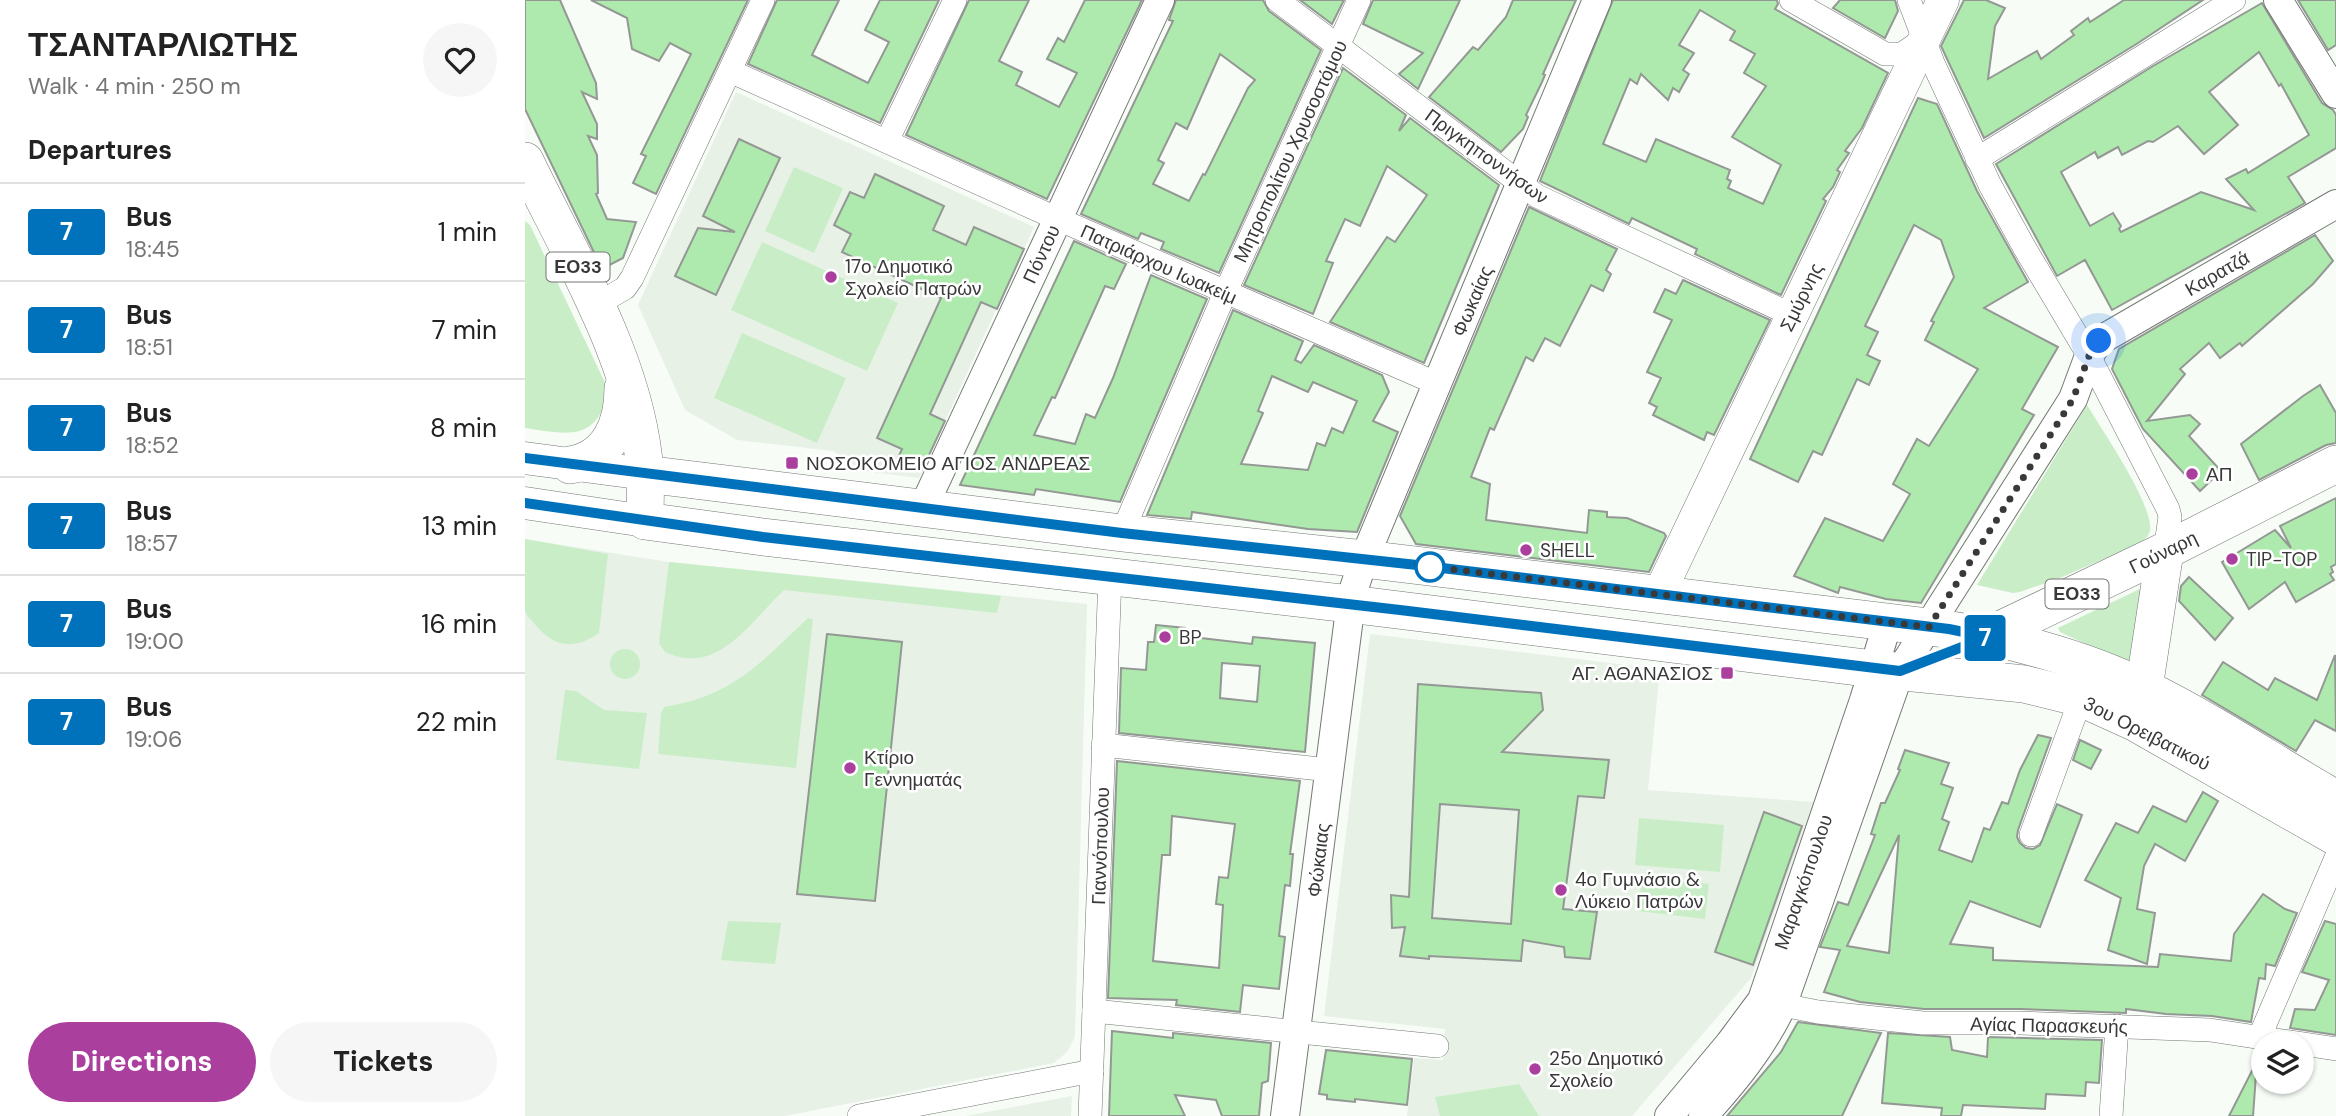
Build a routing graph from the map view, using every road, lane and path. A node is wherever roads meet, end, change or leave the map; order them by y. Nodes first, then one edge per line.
1 (763, 0) edge
2 (955, 0) edge
3 (1160, 0) edge
4 (1277, 0) edge
5 (1359, 0) edge
6 (1597, 0) edge
7 (1791, 0) edge
8 (1909, 0) edge
9 (1943, 0) edge
10 (2234, 0) edge
11 (2278, 0) edge
12 (1924, 39) junction
13 (1338, 45) junction
14 (730, 71) junction
15 (2336, 94) edge
16 (887, 141) junction
17 (1977, 159) junction
18 (527, 168) edge
19 (1521, 184) junction
20 (2336, 204) edge
21 (1058, 219) junction
22 (1225, 293) junction
23 (596, 305) junction
24 (1792, 315) junction
25 (2094, 348) junction
26 (624, 377) junction
27 (1438, 384) junction
28 (525, 458) edge
29 (2336, 464) edge
30 (571, 465) junction
31 (645, 474) junction
32 (525, 503) edge
33 (923, 508) junction
34 (645, 521) junction
35 (1122, 533) junction
36 (2165, 551) junction
37 (1364, 559) junction
38 (1110, 576) junction
39 (1659, 594) junction
40 (1350, 604) junction
41 (1888, 622) junction
42 (1929, 627) junction
43 (1988, 637) junction
44 (1887, 670) junction
45 (2144, 688) junction
46 (2081, 698) junction
47 (1103, 744) junction
48 (1329, 770) junction
49 (2336, 799) edge
50 (2031, 835) dead end
51 (2336, 837) edge
52 (2336, 858) edge
53 (1772, 1003) junction
54 (1094, 1010) junction
55 (2117, 1026) junction
56 (1296, 1030) junction
57 (2262, 1031) edge
58 (2251, 1035) edge
59 (2314, 1045) edge
60 (1437, 1046) dead end
61 (2336, 1049) edge
62 (1092, 1071) junction
63 (859, 1116) edge
64 (1090, 1116) edge
65 (1285, 1116) edge
66 (1669, 1116) edge
67 (1703, 1116) edge
68 (2111, 1116) edge

1 - 14 street
2 - 16 street
3 - 21 street, Πόντου
4 - 13 street, Πριγκηποννήσων
5 - 13 street, Μητροπολίτου Χρυσοστόμου
6 - 19 street, Φωκαίας
7 - 12 street
8 - 12 street
9 - 12 main road, Σμύρνης
10 - 17 street
11 - 15 street
12 - 17 street
12 - 24 main road, Σμύρνης
13 - 19 street, Πριγκηποννήσων
13 - 22 street, Μητροπολίτου Χρυσοστόμου
14 - 16 street, Πατριάρχου Ιωακείμ
14 - 23 street
16 - 21 street, Πατριάρχου Ιωακείμ
17 - 25 street
18 - 23 main road, ΕΟ33
19 - 24 street, Πριγκηποννήσων
19 - 27 street, Φωκαίας
20 - 25 street, Καρατζά
21 - 22 street, Πατριάρχου Ιωακείμ
21 - 33 street, Πόντου
22 - 27 street, Πατριάρχου Ιωακείμ
22 - 35 street, Μητροπολίτου Χρυσοστόμου
23 - 26 main road, ΕΟ33
24 - 39 main road, Σμύρνης
25 - 36 street
25 - 42 street, Μαραγκόπουλου
26 - 30 main road
26 - 31 main road, ΕΟ33
27 - 37 street, Φωκαίας
28 - 30 main road
29 - 36 main road, Γούναρη / ΕΟ33
30 - 31 main road
31 - 33 main road, 3ου Ορειβατικού
31 - 34 main road, ΕΟ33
32 - 34 main road
33 - 35 main road, 3ου Ορειβατικού
34 - 38 main road, ΕΟ33
35 - 37 main road, 3ου Ορειβατικού
36 - 43 main road, Γούναρη / ΕΟ33
36 - 45 main road
37 - 39 main road, 3ου Ορειβατικού
37 - 40 street, Φωκαίας
38 - 40 main road, ΕΟ33
38 - 47 street, Γιαννόπουλου
39 - 41 main road, 3ου Ορειβατικού
40 - 44 main road, ΕΟ33
40 - 48 street, Φώκαιας
41 - 42 main road, 3ου Ορειβατικού
41 - 44 street, Μαραγκόπουλου
42 - 43 main road, 3ου Ορειβατικού
42 - 44 street, Μαραγκόπουλου
43 - 44 main road, ΕΟ33
43 - 45 main road, 3ου Ορειβατικού
44 - 46 main road, 3ου Ορειβατικού
44 - 53 street, Μαραγκόπουλου
45 - 49 main road, 3ου Ορειβατικού
46 - 50 street
46 - 51 main road, 3ου Ορειβατικού
47 - 48 street
47 - 54 street, Γιαννόπουλου
48 - 56 street, Φώκαιας
52 - 57 street
53 - 55 street, Αγίας Παρασκευής
53 - 66 street, Μαραγκόπουλου
53 - 67 street, Μαραγκόπουλου
54 - 56 street
54 - 62 street, Γιαννόπουλου
55 - 58 street, Αγίας Παρασκευής
55 - 68 street
56 - 60 street
56 - 65 street, Φώκαιας
59 - 61 street, Αγίας Παρασκευής
62 - 63 street
62 - 64 street, Γιαννόπουλου

